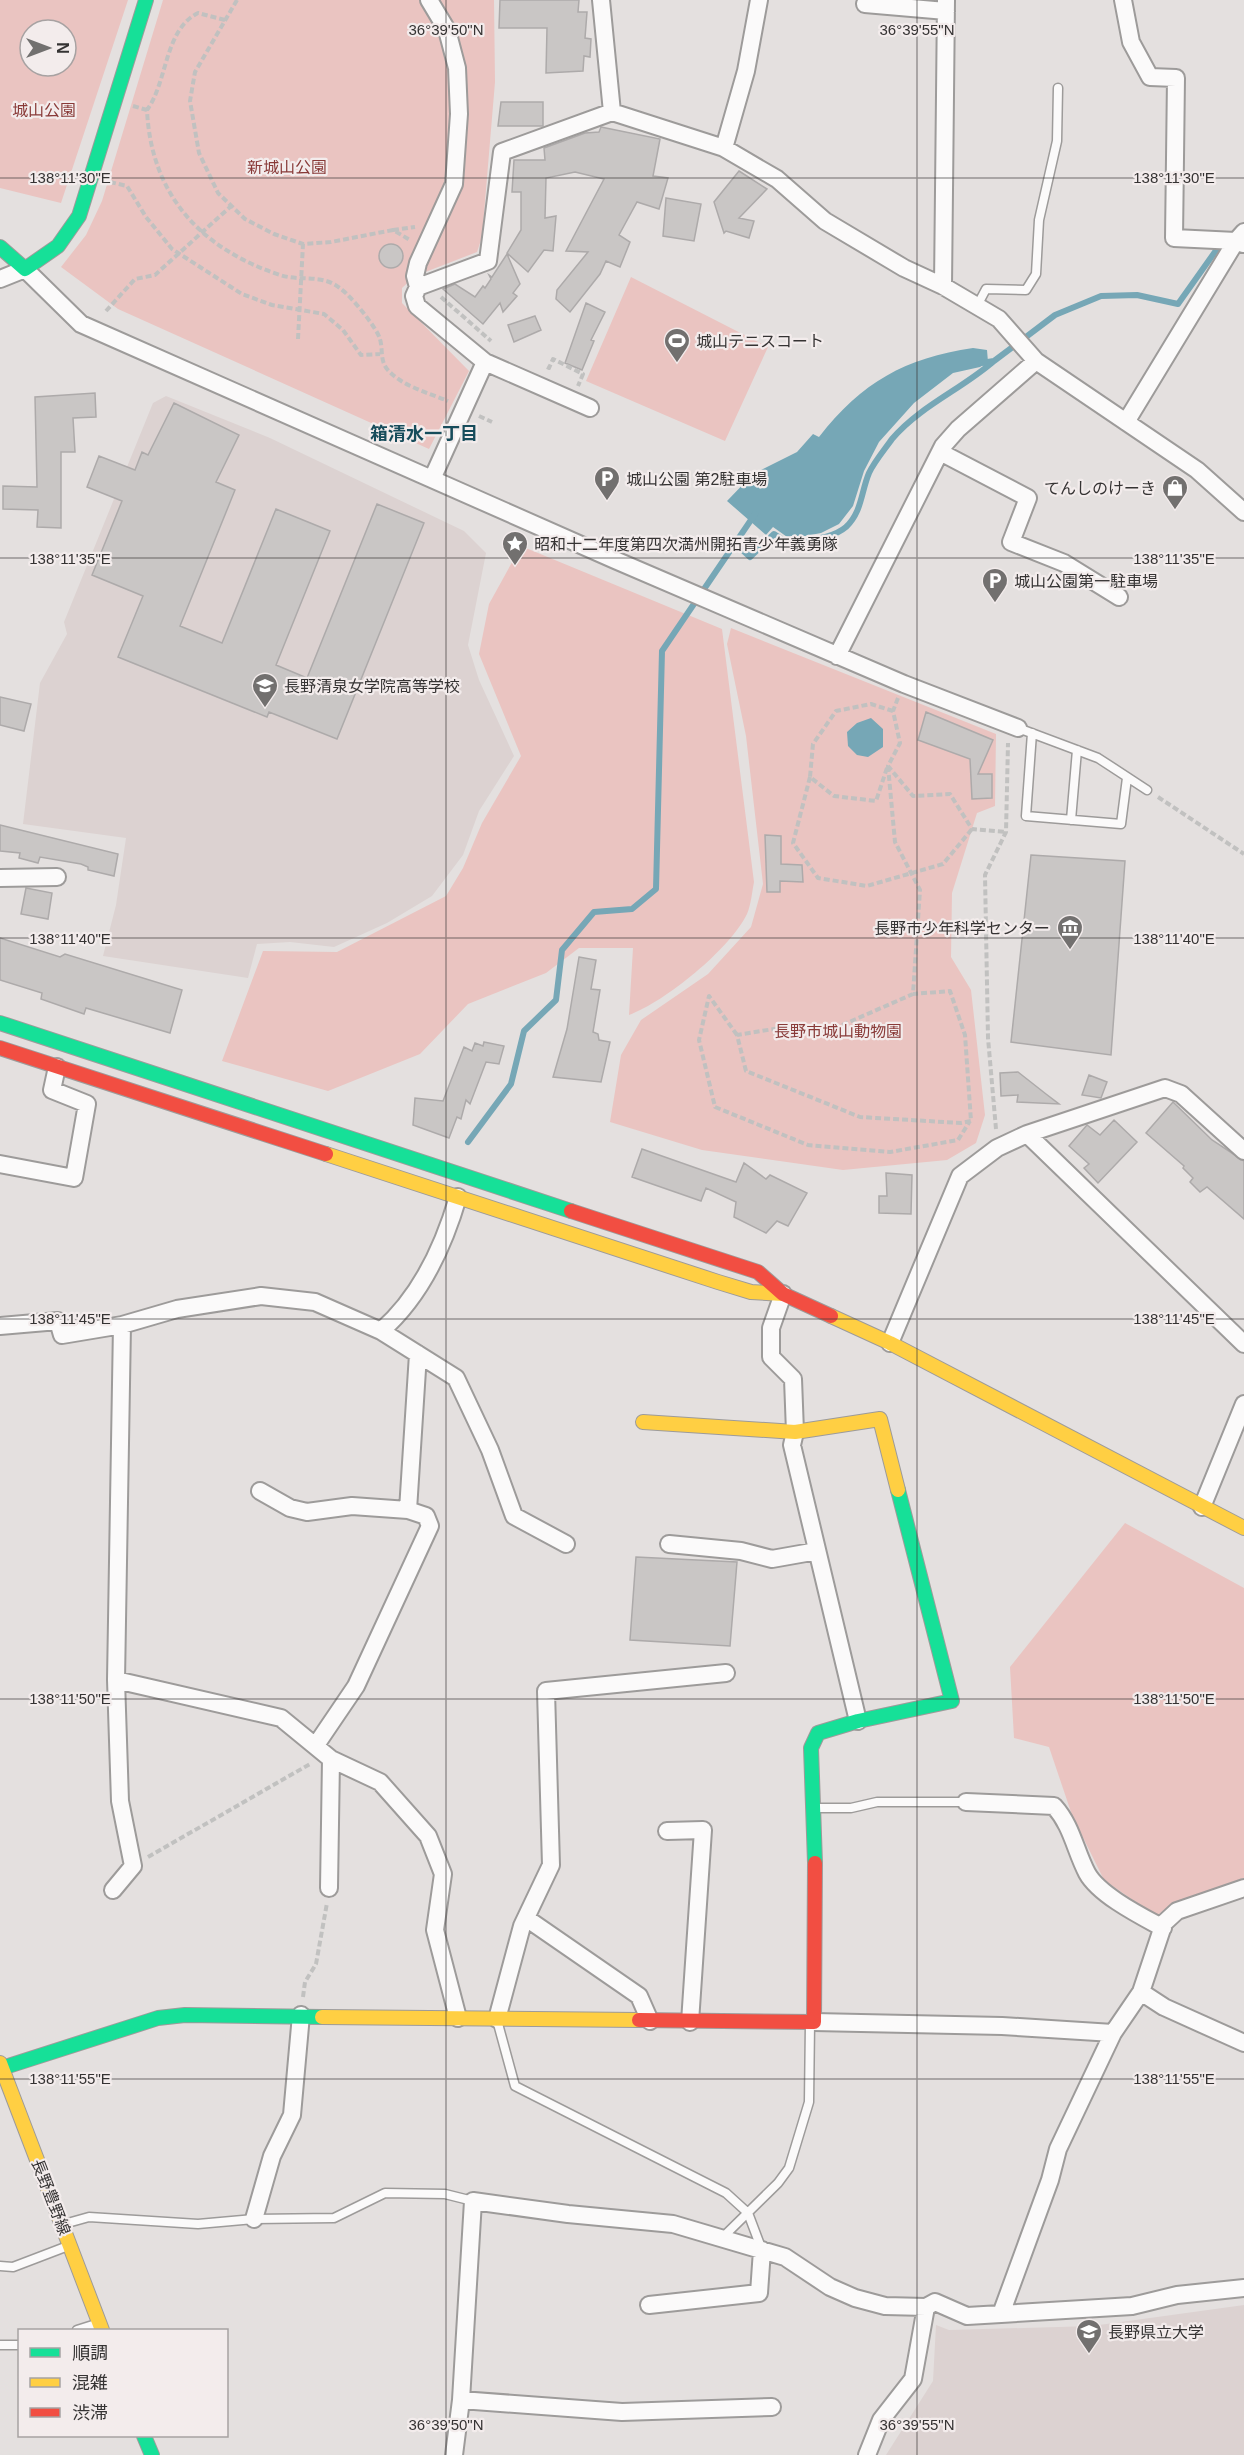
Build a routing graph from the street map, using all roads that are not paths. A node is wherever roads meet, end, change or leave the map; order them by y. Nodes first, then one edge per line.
1 (146, 0) edge
2 (429, 0) edge
3 (601, 0) edge
4 (759, 0) edge
5 (1123, 0) edge
6 (865, 4) dead end
7 (946, 6) edge
8 (1058, 88) dead end
9 (612, 112) junction
10 (724, 148) junction
11 (1241, 239) edge
12 (0, 247) edge
13 (25, 269) junction
14 (0, 279) edge
15 (418, 286) junction
16 (943, 286) junction
17 (977, 306) junction
18 (1036, 361) junction
19 (485, 362) junction
20 (590, 408) dead end
21 (1126, 422) junction
22 (940, 452) junction
23 (432, 479) junction
24 (1244, 512) edge
25 (1119, 597) dead end
26 (837, 656) junction
27 (1020, 728) junction
28 (1077, 750) junction
29 (1127, 778) junction
30 (1147, 790) road end
31 (1071, 820) junction
32 (57, 877) dead end
33 (0, 878) edge
34 (0, 1023) edge
35 (0, 1048) edge
36 (57, 1067) junction
37 (1027, 1134) junction
38 (1244, 1151) edge
39 (0, 1164) edge
40 (458, 1197) junction
41 (783, 1294) junction
42 (122, 1325) junction
43 (0, 1326) edge
44 (381, 1330) junction
45 (890, 1343) junction
46 (1244, 1344) edge
47 (418, 1354) junction
48 (1244, 1404) edge
49 (643, 1422) dead end
50 (795, 1432) junction
51 (260, 1491) dead end
52 (1202, 1507) junction
53 (408, 1510) junction
54 (1244, 1528) edge
55 (566, 1544) dead end
56 (669, 1544) dead end
57 (817, 1551) junction
58 (726, 1673) dead end
59 (116, 1680) junction
60 (858, 1721) junction
61 (325, 1753) junction
62 (966, 1802) joint
63 (813, 1808) junction
64 (667, 1831) dead end
65 (329, 1888) road end
66 (1244, 1888) edge
67 (113, 1890) dead end
68 (526, 1918) junction
69 (1162, 1928) junction
70 (1141, 1992) junction
71 (301, 2015) junction
72 (458, 2018) junction
73 (497, 2019) junction
74 (650, 2021) junction
75 (690, 2022) junction
76 (812, 2022) junction
77 (1113, 2033) junction
78 (1244, 2043) edge
79 (1, 2066) edge
80 (473, 2201) junction
81 (748, 2213) junction
82 (254, 2219) junction
83 (62, 2225) junction
84 (722, 2238) junction
85 (70, 2246) junction
86 (762, 2250) junction
87 (0, 2266) edge
88 (1244, 2288) edge
89 (650, 2305) dead end
90 (926, 2307) junction
91 (1001, 2314) junction
92 (101, 2327) edge
93 (0, 2345) edge
94 (18, 2345) edge
95 (461, 2400) junction
96 (772, 2407) dead end
97 (144, 2437) edge
98 (152, 2455) edge
99 (454, 2455) edge
100 (867, 2455) edge

1 - 13 street
2 - 15 street
3 - 9 street
4 - 10 street
5 - 11 street
6 - 7 street
7 - 16 street
8 - 17 lane
9 - 10 street
9 - 15 street
10 - 16 street
11 - 21 street
12 - 13 street
13 - 14 street
13 - 23 street
15 - 19 street
16 - 17 street
17 - 18 street
18 - 21 street
18 - 22 street
19 - 20 street
19 - 23 street
21 - 24 street
22 - 25 street
22 - 26 street
23 - 26 street
26 - 27 street
27 - 28 lane
27 - 31 lane
28 - 29 lane
28 - 31 lane
29 - 30 lane
29 - 31 lane
32 - 33 street
34 - 41 street
35 - 36 street
36 - 39 street
36 - 40 street
37 - 38 street
37 - 45 street
37 - 46 street
40 - 41 street
40 - 44 street
41 - 45 street
41 - 50 street
42 - 43 street
42 - 44 street
42 - 59 street
44 - 47 street
45 - 52 street
47 - 53 street
47 - 55 street
48 - 52 street
49 - 50 street
50 - 57 street
50 - 60 street
51 - 53 street
52 - 54 street
53 - 61 street
56 - 57 street
57 - 60 street
58 - 68 street
59 - 61 street
59 - 67 street
60 - 63 street
61 - 65 street
61 - 72 street
62 - 63 lane
62 - 69 street
63 - 76 street
64 - 75 street
66 - 69 street
68 - 73 street
68 - 74 street
69 - 70 street
70 - 77 street
70 - 78 street
71 - 72 street
71 - 79 street
71 - 82 street
72 - 73 street
73 - 74 street
73 - 81 lane
74 - 75 street
75 - 76 street
76 - 77 street
76 - 81 lane
77 - 91 street
79 - 83 street, 長野豊野線
80 - 82 lane
80 - 84 street
80 - 95 street
81 - 84 lane
81 - 86 lane
82 - 83 lane
83 - 85 street, 長野豊野線
84 - 86 street
85 - 87 lane
85 - 92 street, 長野豊野線
86 - 89 street
86 - 90 street
88 - 91 street
90 - 91 street
90 - 100 street
93 - 94 lane
95 - 96 street
95 - 99 street
97 - 98 street

